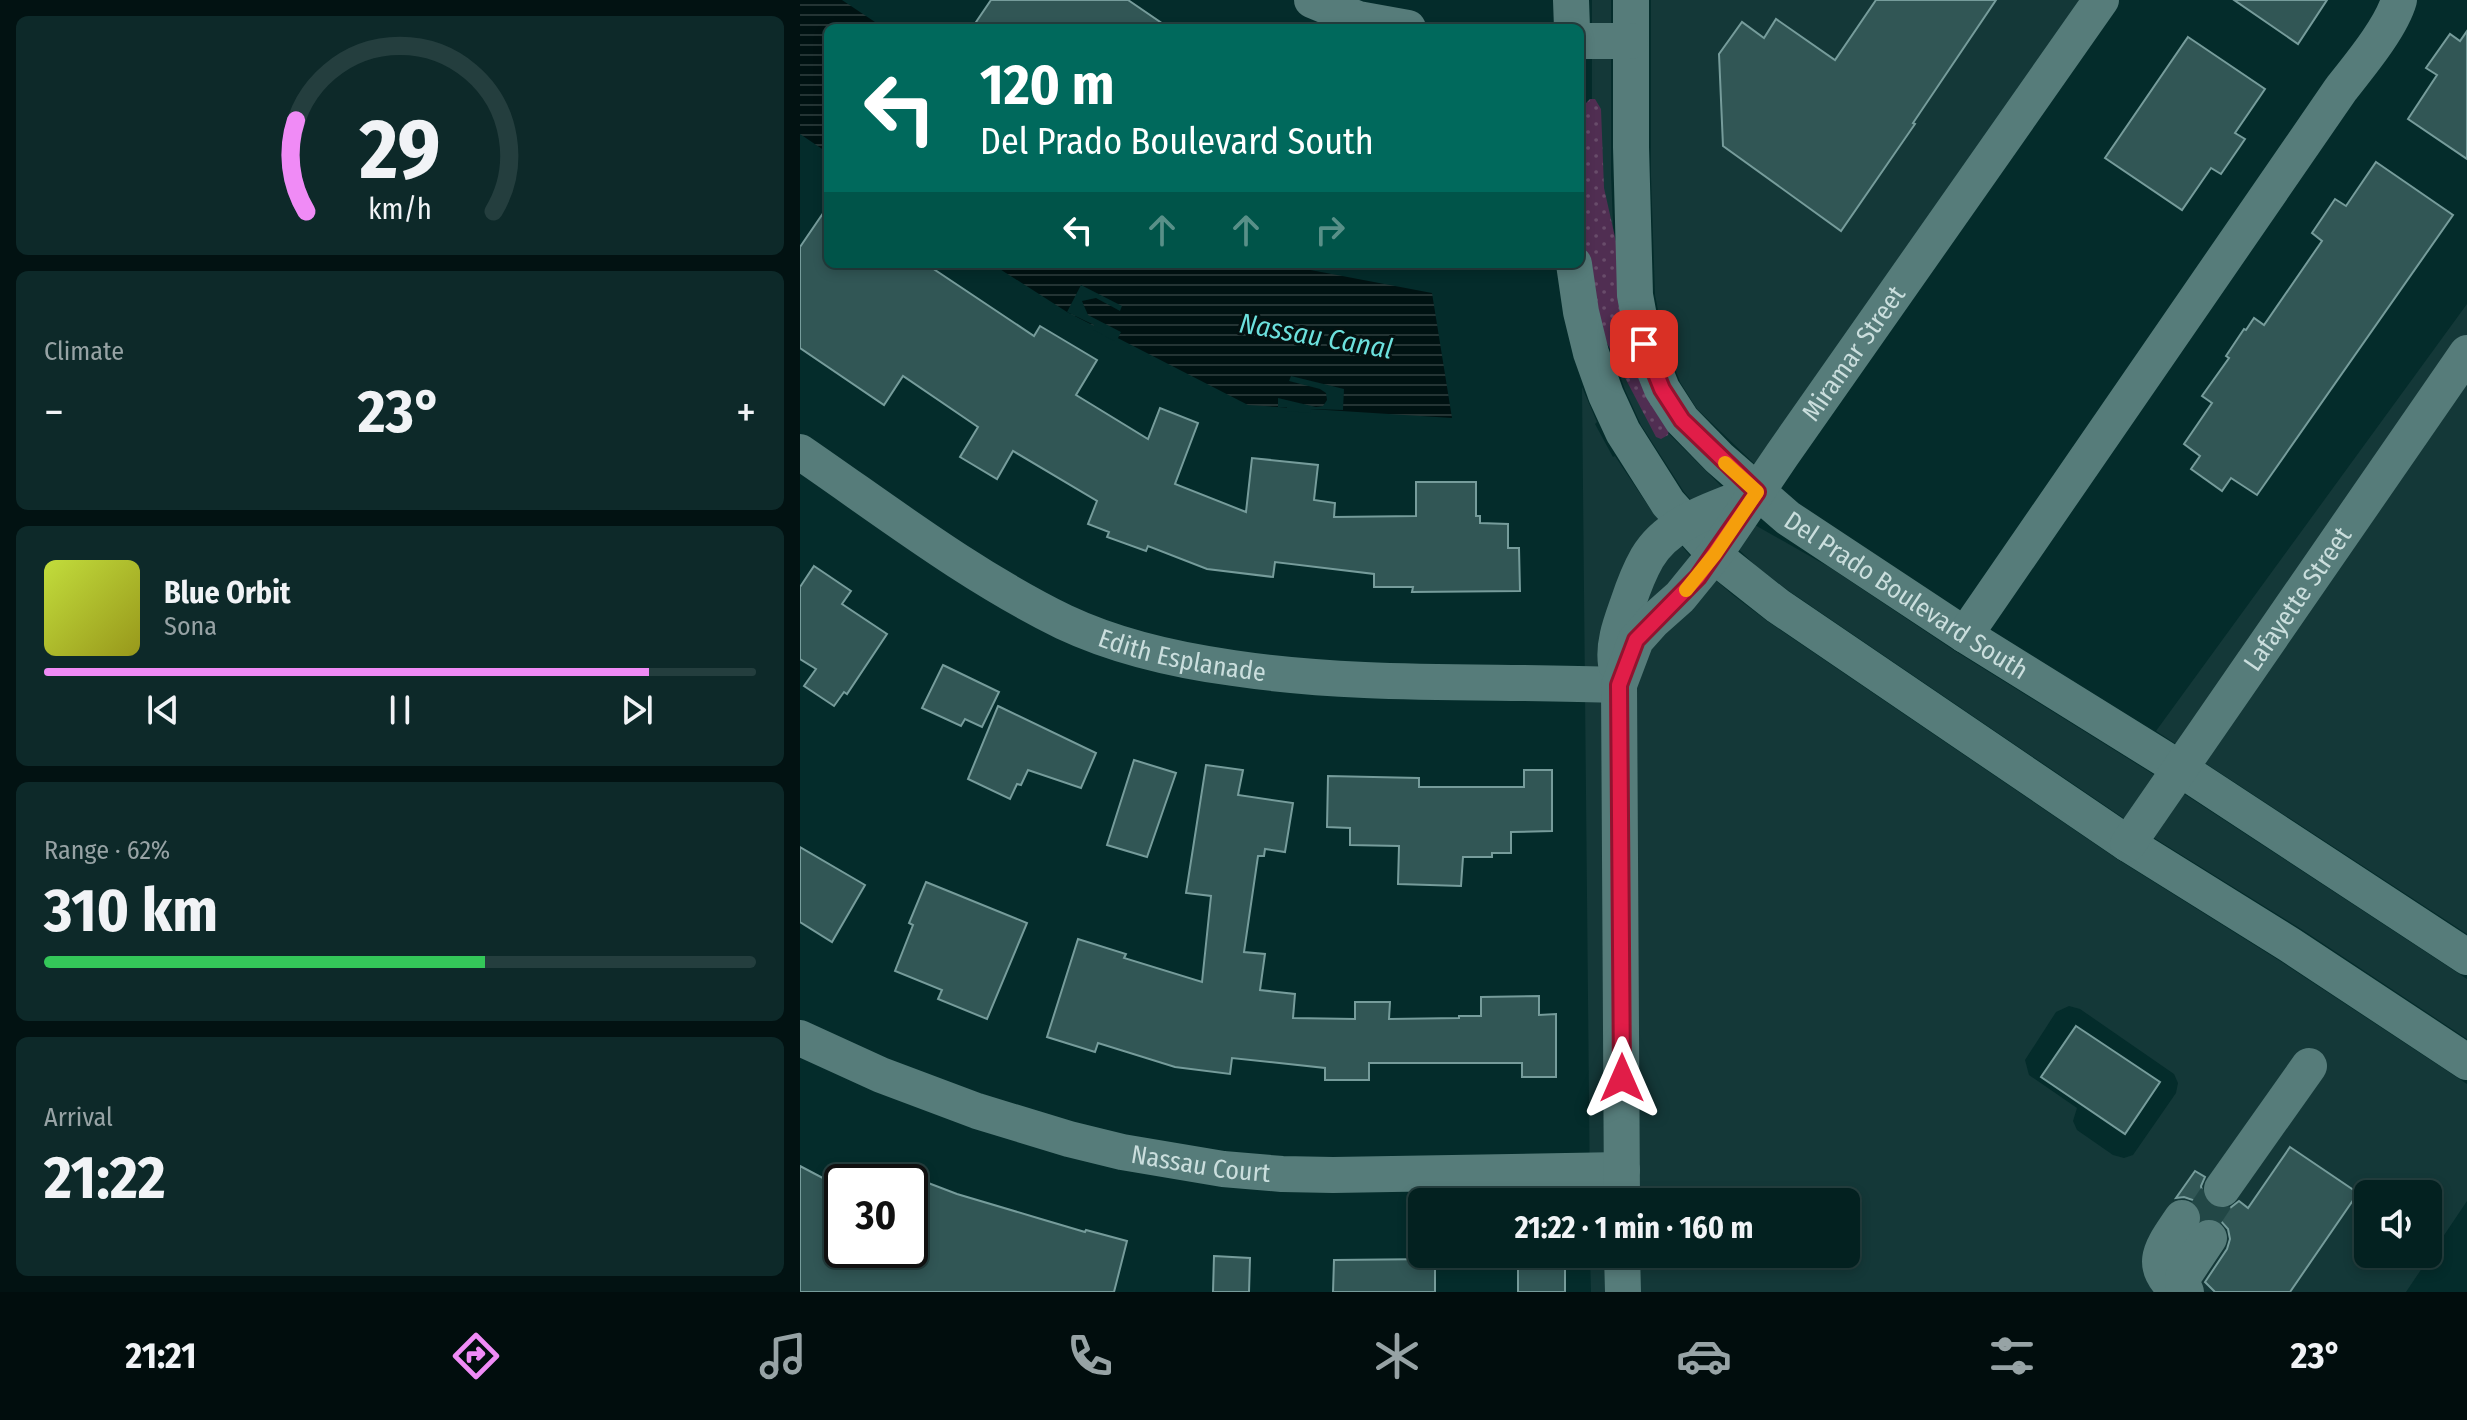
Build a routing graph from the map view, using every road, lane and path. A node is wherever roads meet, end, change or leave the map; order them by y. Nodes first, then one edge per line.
1 (1312, 0) edge
2 (1571, 0) edge
3 (1631, 0) edge
4 (2101, 0) edge
5 (2399, 0) edge
6 (1386, 24) edge
7 (1572, 24) edge
8 (1584, 41) edge
9 (1630, 41) junction
10 (1575, 268) edge
11 (2467, 353) edge
12 (800, 452) edge
13 (1757, 492) junction
14 (1684, 522) junction
15 (1715, 554) junction
16 (1965, 635) junction
17 (1619, 685) junction
18 (2179, 768) junction
19 (2128, 844) junction
20 (2467, 957) edge
21 (800, 1038) edge
22 (2467, 1062) edge
23 (2302, 1075) dead end
24 (1622, 1186) edge
25 (2222, 1189) tunnel mouth
26 (1622, 1268) edge
27 (1623, 1292) edge
28 (2180, 1292) edge
29 (2186, 1292) edge

1 - 6 street
2 - 7 street
3 - 9 street, Del Prado Boulevard South
4 - 13 street, Miramar Street
5 - 16 street
8 - 9 street
9 - 13 street, Del Prado Boulevard South
10 - 14 street
11 - 18 street, Lafayette Street
12 - 17 street, Edith Esplanade
13 - 14 street
13 - 15 street, Miramar Street
13 - 16 street, Del Prado Boulevard South
14 - 15 street
14 - 17 street
15 - 17 street, Miramar Street
15 - 19 street
16 - 18 street, Del Prado Boulevard South
17 - 24 street
18 - 19 street, Lafayette Street
18 - 20 street, Del Prado Boulevard South
19 - 22 street
21 - 24 street, Nassau Court
23 - 25 street
26 - 27 street
28 - 29 street

